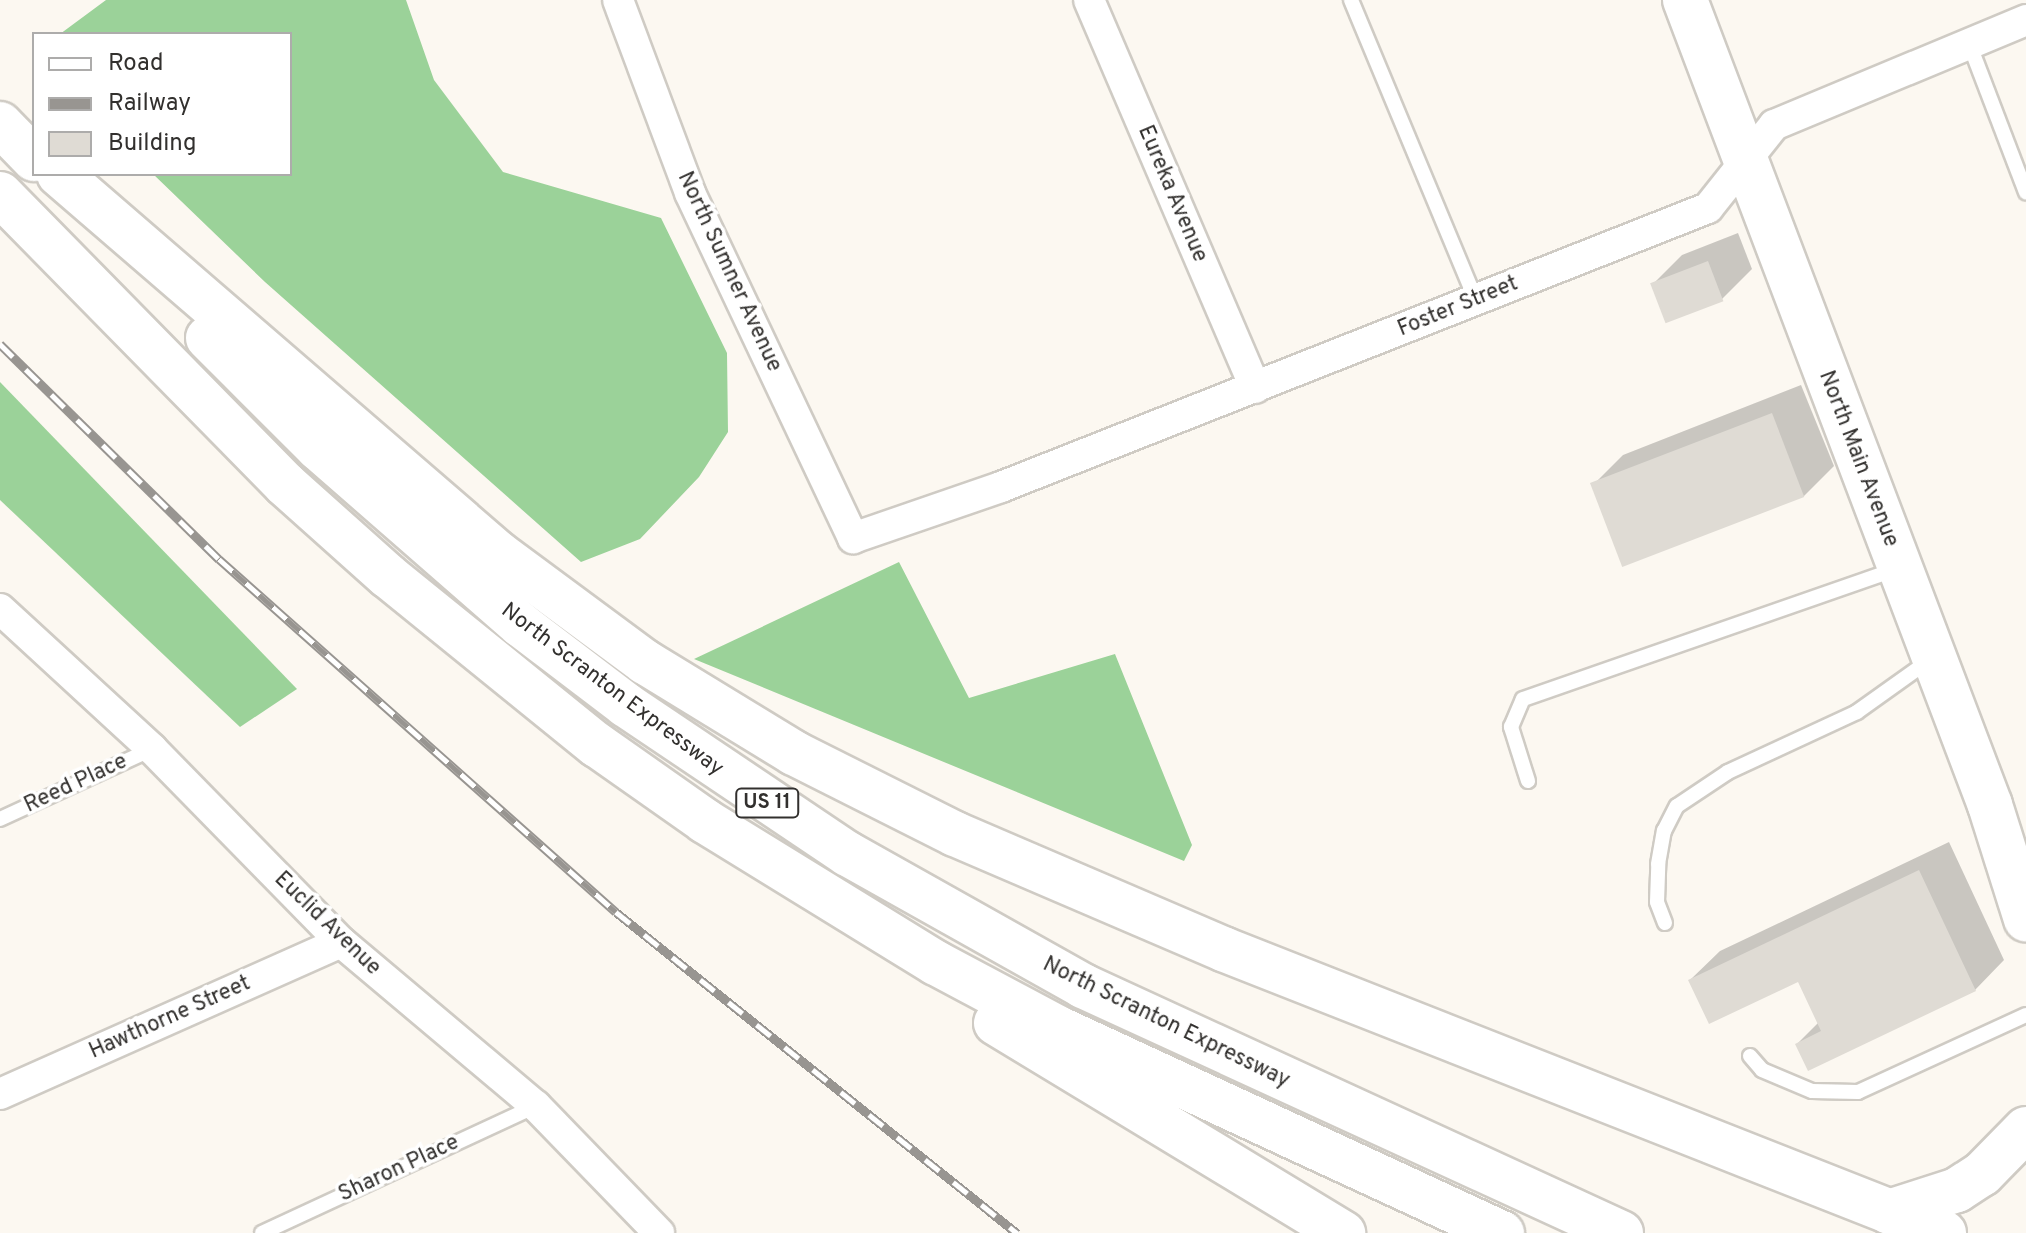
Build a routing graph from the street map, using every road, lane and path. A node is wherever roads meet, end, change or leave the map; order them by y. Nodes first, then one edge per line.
1 (618, 0) edge
2 (1089, 0) edge
3 (1351, 0) edge
4 (1685, 0) edge
5 (2026, 20) edge
6 (1969, 43) junction
7 (0, 123) edge
8 (32, 151) edge
9 (32, 157) edge
10 (1745, 165) junction
11 (51, 176) edge
12 (61, 176) edge
13 (2026, 192) edge
14 (0, 194) edge
15 (1476, 300) junction
16 (1255, 388) junction
17 (853, 538) joint
18 (1900, 568) junction
19 (0, 609) edge
20 (1934, 657) junction
21 (152, 749) junction
22 (1528, 781) dead end
23 (0, 819) edge
24 (705, 821) junction
25 (2026, 919) edge
26 (1665, 923) dead end
27 (341, 942) junction
28 (2026, 1015) edge
29 (1750, 1056) dead end
30 (0, 1094) edge
31 (536, 1106) junction
32 (2026, 1129) edge
33 (1889, 1212) junction
34 (262, 1233) edge
35 (659, 1233) edge
36 (1343, 1233) edge
37 (1502, 1233) edge
38 (1621, 1233) edge
39 (1944, 1233) edge

1 - 17 street, North Sumner Avenue
2 - 16 street, Eureka Avenue
3 - 15 lane
4 - 10 main road, North Main Avenue
5 - 6 street, Foster Street
6 - 10 street, Foster Street
6 - 13 lane
7 - 8 main road
7 - 9 main road
10 - 15 street, Foster Street
10 - 18 main road, North Main Avenue
11 - 38 main road, North Scranton Expressway / US 11
12 - 33 main road
14 - 24 main road, US 11
15 - 16 street, Foster Street
16 - 17 street, Foster Street
18 - 20 main road, North Main Avenue
18 - 22 lane
19 - 21 street, Euclid Avenue
20 - 25 main road, North Main Avenue
20 - 26 lane
21 - 23 lane, Reed Place
21 - 27 street, Euclid Avenue
24 - 36 main road
24 - 37 main road, US 11
27 - 30 street, Hawthorne Street
27 - 31 street, Euclid Avenue
28 - 29 lane
31 - 34 lane, Sharon Place
31 - 35 street, Euclid Avenue
32 - 33 main road
33 - 39 main road

